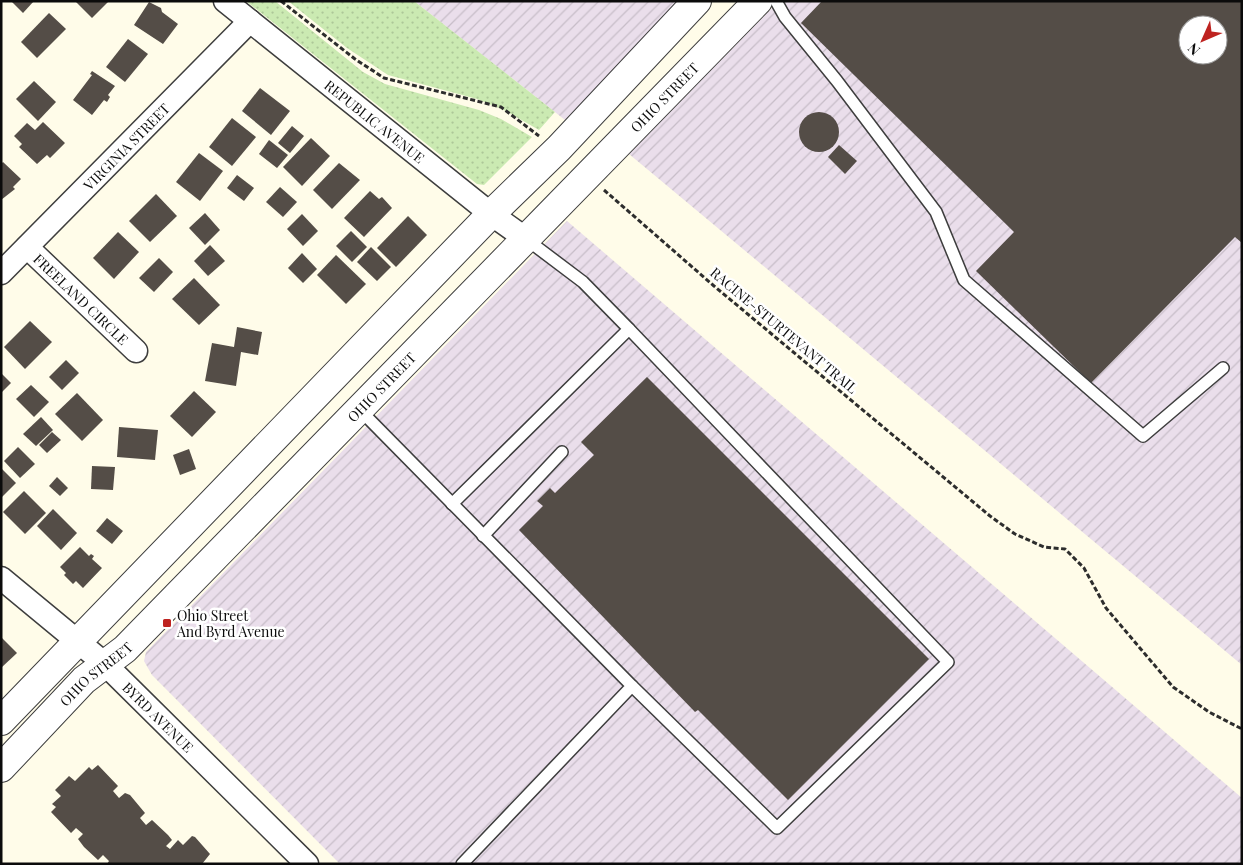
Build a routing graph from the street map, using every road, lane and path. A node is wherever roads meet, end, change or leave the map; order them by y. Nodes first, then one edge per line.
1 (225, 1) edge
2 (281, 1) edge
3 (697, 1) edge
4 (758, 1) edge
5 (776, 1) edge
6 (250, 21) junction
7 (559, 148) junction
8 (585, 179) junction
9 (491, 214) junction
10 (526, 239) junction
11 (27, 247) junction
12 (1, 273) edge
13 (629, 329) junction
14 (136, 351) dead end
15 (1224, 368) dead end
16 (359, 409) junction
17 (562, 452) dead end
18 (452, 504) junction
19 (483, 536) junction
20 (1, 578) edge
21 (80, 641) junction
22 (105, 664) junction
23 (632, 686) junction
24 (1, 721) edge
25 (1242, 729) edge
26 (1, 768) edge
27 (307, 864) edge
28 (462, 864) edge

1 - 6 street, REPUBLIC AVENUE
2 - 7 path
3 - 7 street
4 - 8 street, OHIO STREET
5 - 15 lane
6 - 9 street, REPUBLIC AVENUE
6 - 11 street, VIRGINIA STREET
7 - 9 street
8 - 10 street, OHIO STREET
8 - 25 path, RACINE-STURTEVANT TRAIL
9 - 10 street, REPUBLIC AVENUE
9 - 21 street
10 - 13 lane
10 - 16 street, OHIO STREET
11 - 12 street, VIRGINIA STREET
11 - 14 street, FREELAND CIRCLE
13 - 18 lane
13 - 23 lane
16 - 18 lane
16 - 22 street, OHIO STREET
17 - 19 lane
18 - 19 lane
19 - 23 lane
20 - 21 street, BYRD AVENUE
21 - 22 street, BYRD AVENUE
21 - 24 street
22 - 26 street, OHIO STREET
22 - 27 street, BYRD AVENUE
23 - 28 lane

